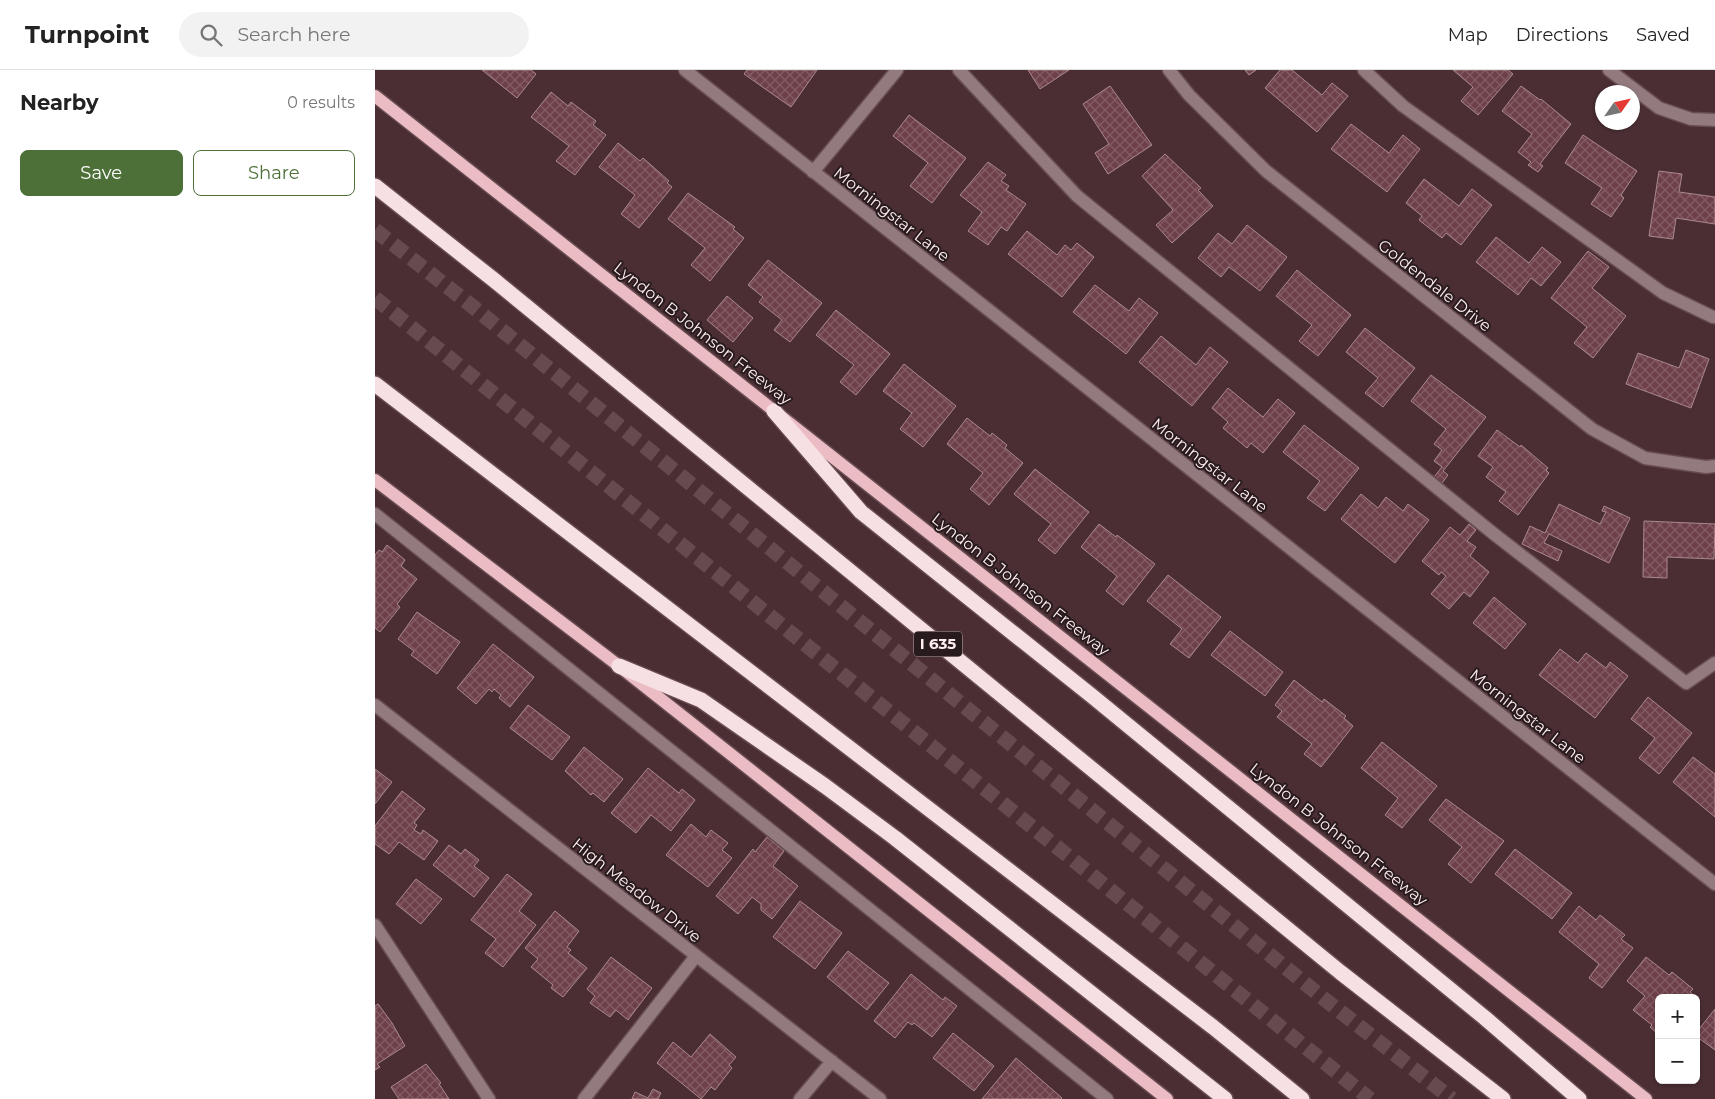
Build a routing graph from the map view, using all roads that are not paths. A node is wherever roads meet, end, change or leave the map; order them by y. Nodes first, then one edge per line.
1 (685, 70) edge
2 (897, 70) edge
3 (959, 70) edge
4 (1169, 70) edge
5 (1364, 70) edge
6 (1609, 70) edge
7 (375, 96) edge
8 (1715, 120) edge
9 (813, 172) junction
10 (375, 186) edge
11 (1715, 317) edge
12 (375, 384) edge
13 (773, 411) junction
14 (1715, 466) edge
15 (375, 480) edge
16 (375, 514) edge
17 (1715, 663) edge
18 (619, 666) junction
19 (375, 705) edge
20 (1715, 884) edge
21 (375, 925) edge
22 (696, 956) junction
23 (832, 1061) junction
24 (489, 1099) edge
25 (584, 1099) edge
26 (800, 1099) edge
27 (880, 1099) edge
28 (1107, 1099) edge
29 (1167, 1099) edge
30 (1225, 1099) edge
31 (1302, 1099) edge
32 (1503, 1099) edge
33 (1579, 1099) edge
34 (1646, 1099) edge

1 - 9 street, Morningstar Lane
2 - 9 street
3 - 17 street
4 - 14 street, Goldendale Drive
5 - 11 street
6 - 8 street
7 - 13 main road, Lyndon B Johnson Freeway
9 - 20 street, Morningstar Lane
10 - 32 highway, I 635
12 - 31 highway
13 - 33 highway
13 - 34 main road, Lyndon B Johnson Freeway
15 - 18 main road
16 - 28 street
18 - 29 main road
18 - 30 highway
19 - 22 street, High Meadow Drive
21 - 24 street
22 - 23 street, High Meadow Drive
22 - 25 street
23 - 26 street
23 - 27 street, High Meadow Drive

